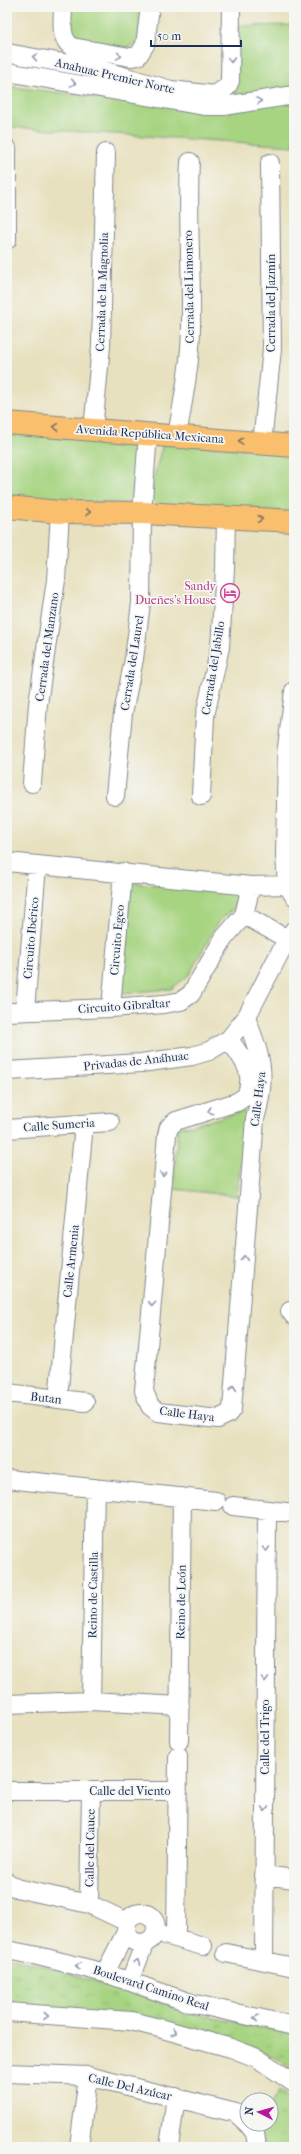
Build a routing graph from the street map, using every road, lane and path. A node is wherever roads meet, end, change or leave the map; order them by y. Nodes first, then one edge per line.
1 (63, 7) edge
2 (150, 7) edge
3 (231, 7) edge
4 (7, 53) edge
5 (99, 61) junction
6 (7, 72) edge
7 (97, 88) junction
8 (170, 95) junction
9 (294, 95) edge
10 (223, 99) junction
11 (7, 148) edge
12 (106, 153) dead end
13 (190, 162) dead end
14 (270, 163) dead end
15 (7, 240) edge
16 (7, 423) edge
17 (93, 430) junction
18 (148, 434) junction
19 (178, 436) junction
20 (262, 443) junction
21 (294, 446) edge
22 (7, 507) edge
23 (60, 512) junction
24 (142, 512) junction
25 (226, 517) junction
26 (294, 521) edge
27 (294, 691) edge
28 (32, 782) dead end
29 (115, 796) dead end
30 (201, 796) dead end
31 (7, 862) edge
32 (37, 866) junction
33 (123, 872) junction
34 (251, 886) junction
35 (291, 890) edge
36 (244, 915) junction
37 (291, 935) edge
38 (111, 1008) junction
39 (25, 1010) junction
40 (7, 1012) edge
41 (246, 1018) junction
42 (229, 1039) junction
43 (7, 1071) edge
44 (110, 1122) dead end
45 (84, 1124) junction
46 (7, 1129) edge
47 (7, 1393) edge
48 (58, 1399) junction
49 (85, 1402) dead end
50 (7, 1479) edge
51 (95, 1488) junction
52 (182, 1497) junction
53 (216, 1501) dead end
54 (233, 1506) dead end
55 (266, 1510) junction
56 (294, 1513) edge
57 (91, 1701) junction
58 (7, 1704) edge
59 (180, 1706) junction
60 (7, 1791) edge
61 (91, 1791) junction
62 (178, 1791) junction
63 (264, 1874) junction
64 (294, 1879) edge
65 (7, 1882) edge
66 (89, 1904) junction
67 (127, 1927) junction
68 (150, 1937) junction
69 (176, 1938) junction
70 (203, 1946) dead end
71 (7, 1950) edge
72 (226, 1953) dead end
73 (264, 1960) junction
74 (294, 1967) edge
75 (105, 1973) junction
76 (130, 1981) junction
77 (7, 2012) edge
78 (294, 2026) edge
79 (7, 2073) edge
80 (88, 2076) junction
81 (294, 2083) edge
82 (176, 2097) junction
83 (239, 2116) edge
84 (254, 2132) edge
85 (79, 2147) edge
86 (169, 2147) edge
87 (257, 2147) edge

1 - 5 street
5 -> 2 street
3 -> 10 street
5 -> 4 street, Anahuac Premier Norte
5 - 7 street
5 - 8 street, Anahuac Premier Norte
6 -> 7 street, Anahuac Premier Norte
7 - 8 street, Anahuac Premier Norte
8 - 10 street, Anahuac Premier Norte
10 -> 9 street, Anahuac Premier Norte
11 - 15 street
12 - 17 street, Cerrada de la Magnolia
13 - 19 street, Cerrada del Limonero
14 - 20 street, Cerrada del Jazmín
17 -> 16 main road, Avenida República Mexicana
17 - 18 main road, Avenida República Mexicana
18 - 19 main road, Avenida República Mexicana
18 - 24 street, Cerrada del Laurel
20 -> 19 main road, Avenida República Mexicana
20 - 21 main road, Avenida República Mexicana
22 - 23 main road
23 -> 24 main road
23 - 28 street, Cerrada del Manzano
24 - 25 main road
24 - 29 street, Cerrada del Laurel
25 -> 26 main road
25 - 30 street, Cerrada del Jabillo
27 - 35 street
31 - 32 street
32 - 33 street
32 - 39 street, Circuito Ibérico
33 - 34 street
33 - 38 street, Circuito Egeo
34 - 35 street
34 - 36 street, Circuito Gibraltar
36 - 37 street
36 - 38 street, Circuito Gibraltar
37 - 41 street, Privadas de Anáhuac
38 - 39 street, Circuito Gibraltar
39 - 40 street, Circuito Gibraltar
41 - 42 street, Privadas de Anáhuac
42 -> 41 street, Calle Haya
42 - 43 street, Privadas de Anáhuac
44 - 45 street, Calle Sumeria
45 - 46 street, Calle Sumeria
45 - 48 street, Calle Armenia
47 - 48 street, Butan
48 - 49 street, Butan
50 - 51 street
51 - 52 street
51 - 57 street, Reino de Castilla
52 - 53 street
52 - 59 street, Reino de León
54 - 55 street
55 - 56 street
55 -> 63 street, Calle del Trigo
57 - 58 street
57 - 59 street
59 - 62 street, Reino de León
60 - 61 street, Calle del Viento
61 - 62 street, Calle del Viento
61 - 66 street, Calle del Cauce
62 - 69 street, Calle del Viento
63 - 64 street
63 - 73 street, Calle del Trigo
65 - 66 street
66 - 67 street
67 - 68 street
67 - 68 street
67 - 75 street
68 - 69 street
76 -> 68 street
69 - 70 street
75 -> 71 street, Boulevard Camino Real
72 - 73 street
73 - 74 street
75 - 76 street, Boulevard Camino Real
78 -> 76 street, Boulevard Camino Real
77 -> 81 street
79 - 80 street, Calle Del Azúcar
80 - 82 street, Calle Del Azúcar
80 - 85 street
82 - 83 street, Calle Del Azúcar
82 - 86 street
84 - 87 street, Calle Del Azúcar

